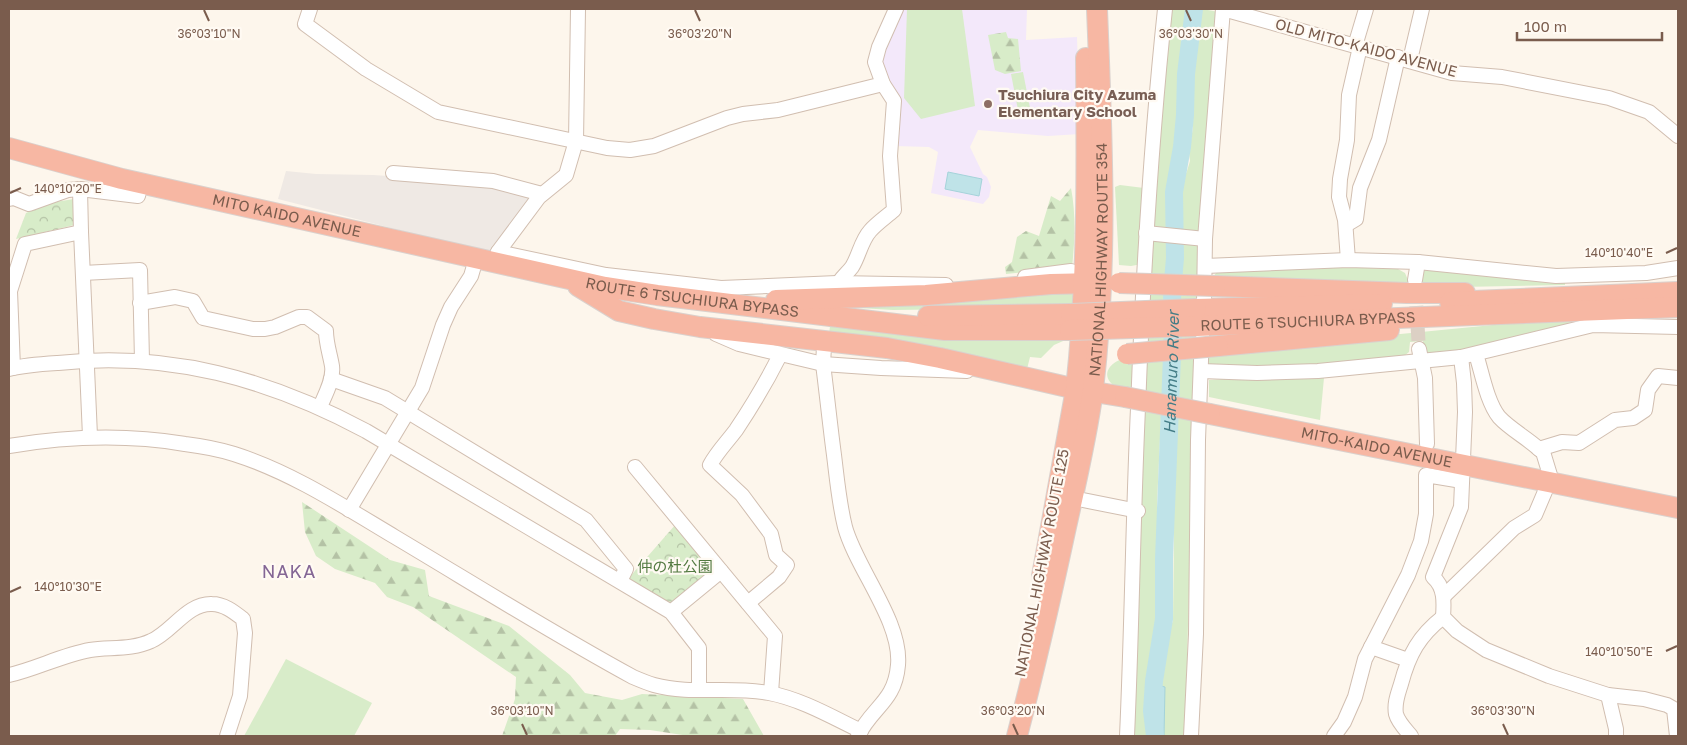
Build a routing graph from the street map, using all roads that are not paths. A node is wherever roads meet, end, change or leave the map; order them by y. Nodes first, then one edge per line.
1 (310, 9) edge
2 (578, 9) edge
3 (896, 9) edge
4 (1084, 9) edge
5 (1097, 9) edge
6 (1165, 9) edge
7 (1223, 9) edge
8 (1366, 9) edge
9 (1422, 9) edge
10 (1357, 46) junction
11 (1404, 59) junction
12 (883, 84) junction
13 (1678, 136) edge
14 (576, 141) junction
15 (9, 148) edge
16 (393, 173) dead end
17 (141, 183) junction
18 (80, 189) junction
19 (542, 194) junction
20 (9, 198) edge
21 (1346, 225) junction
22 (81, 232) junction
23 (1149, 234) junction
24 (1204, 238) junction
25 (497, 257) junction
26 (476, 258) junction
27 (1348, 260) junction
28 (1418, 262) junction
29 (1205, 266) junction
30 (1678, 268) edge
31 (83, 273) junction
32 (566, 279) junction
33 (1094, 280) junction
34 (1415, 280) tunnel mouth
35 (836, 288) junction
36 (9, 291) edge
37 (1678, 292) edge
38 (1549, 297) junction
39 (140, 303) junction
40 (717, 303) junction
41 (1678, 307) edge
42 (1582, 311) junction
43 (1199, 318) junction
44 (700, 327) junction
45 (1678, 327) edge
46 (10, 347) edge
47 (824, 347) dead end
48 (1476, 354) junction
49 (780, 355) junction
50 (1420, 355) junction
51 (1088, 357) junction
52 (1461, 357) junction
53 (87, 360) junction
54 (142, 361) junction
55 (823, 364) junction
56 (11, 368) edge
57 (1200, 370) junction
58 (995, 371) junction
59 (1678, 378) edge
60 (331, 379) junction
61 (1084, 390) junction
62 (320, 407) junction
63 (408, 413) junction
64 (90, 436) junction
65 (389, 444) junction
66 (1427, 444) dead end
67 (9, 446) edge
68 (1539, 448) junction
69 (636, 467) dead end
70 (1462, 472) junction
71 (1549, 482) junction
72 (1073, 498) junction
73 (1678, 508) edge
74 (349, 510) junction
75 (1136, 510) junction
76 (721, 571) junction
77 (1408, 575) junction
78 (1434, 577) junction
79 (620, 581) junction
80 (1444, 596) junction
81 (748, 603) junction
82 (671, 612) junction
83 (1443, 617) junction
84 (1371, 647) junction
85 (1408, 660) junction
86 (9, 675) edge
87 (699, 690) junction
88 (771, 693) junction
89 (1608, 695) junction
90 (860, 733) edge
91 (227, 736) edge
92 (1005, 736) edge
93 (1017, 736) edge
94 (1127, 736) edge
95 (1191, 736) edge
96 (1334, 736) edge
97 (1411, 736) edge
98 (1616, 736) edge
99 (1677, 736) edge

1 - 14 street
2 - 14 street
3 - 12 street
4 - 33 highway, NATIONAL HIGHWAY ROUTE 354
5 - 33 highway, NATIONAL HIGHWAY ROUTE 354
6 - 23 street
7 - 10 street, OLD MITO-KAIDO AVENUE
7 - 24 street
8 - 10 street
9 - 11 street
10 - 11 street, OLD MITO-KAIDO AVENUE
10 - 21 street
11 - 13 street, OLD MITO-KAIDO AVENUE
11 - 21 street
12 - 14 street
12 - 35 street
14 - 19 street
15 - 17 highway, MITO KAIDO AVENUE
16 - 19 street
17 - 18 street
17 - 26 highway, MITO KAIDO AVENUE
18 - 20 street
18 - 22 street
19 - 25 street
21 - 27 street
22 - 31 street
22 - 36 street
23 - 24 street
23 - 75 street
24 - 29 street
25 - 26 highway, MITO KAIDO AVENUE
25 - 32 highway, MITO KAIDO AVENUE
25 - 35 street
26 - 63 street
27 - 28 street
27 - 29 street
28 - 30 street
28 - 34 street
29 - 43 street
31 - 39 street
31 - 53 street
32 - 40 highway, ROUTE 6 TSUCHIURA BYPASS
32 - 44 highway, MITO-KAIDO AVENUE
33 - 35 street
33 - 38 highway, bridge
33 - 40 highway
33 - 51 highway, NATIONAL HIGHWAY ROUTE 354
36 - 46 street
37 - 38 highway, ROUTE 6 TSUCHIURA BYPASS
38 - 43 highway, ROUTE 6 TSUCHIURA BYPASS
39 - 54 street
39 - 60 street
40 - 43 highway, ROUTE 6 TSUCHIURA BYPASS, bridge
41 - 42 highway, ROUTE 6 TSUCHIURA BYPASS
42 - 43 highway, ROUTE 6 TSUCHIURA BYPASS
42 - 51 highway, bridge
43 - 57 street
44 - 49 street
44 - 58 highway, MITO-KAIDO AVENUE
45 - 48 street
46 - 56 street
47 - 55 street
48 - 52 street
48 - 68 street
49 - 55 street
49 - 81 street
50 - 52 street
50 - 57 street
50 - 66 street
51 - 61 highway, NATIONAL HIGHWAY ROUTE 354
52 - 70 street
53 - 54 street
53 - 56 street
53 - 64 street
54 - 62 street
55 - 58 street
55 - 90 street
57 - 95 street
58 - 61 highway, MITO-KAIDO AVENUE
59 - 68 street
60 - 62 street
60 - 63 street
61 - 70 highway, MITO-KAIDO AVENUE, bridge
61 - 72 highway, NATIONAL HIGHWAY ROUTE 125
61 - 92 highway, NATIONAL HIGHWAY ROUTE 125
62 - 65 street
63 - 65 street
63 - 79 street
64 - 67 street
64 - 74 street
65 - 74 street
65 - 79 street
68 - 71 street
69 - 76 street
70 - 71 highway, MITO-KAIDO AVENUE
70 - 77 street
70 - 78 street
71 - 73 highway, MITO-KAIDO AVENUE
71 - 80 street
72 - 75 street
72 - 93 highway, NATIONAL HIGHWAY ROUTE 125
74 - 87 street
75 - 94 street
76 - 81 street
76 - 82 street
77 - 78 street
77 - 84 street
78 - 80 street
79 - 82 street
80 - 83 street
81 - 88 street
82 - 87 street
83 - 85 street
83 - 89 street
84 - 85 street
84 - 96 street
85 - 97 street
86 - 91 street
87 - 88 street
88 - 90 street
89 - 98 street
89 - 99 street

